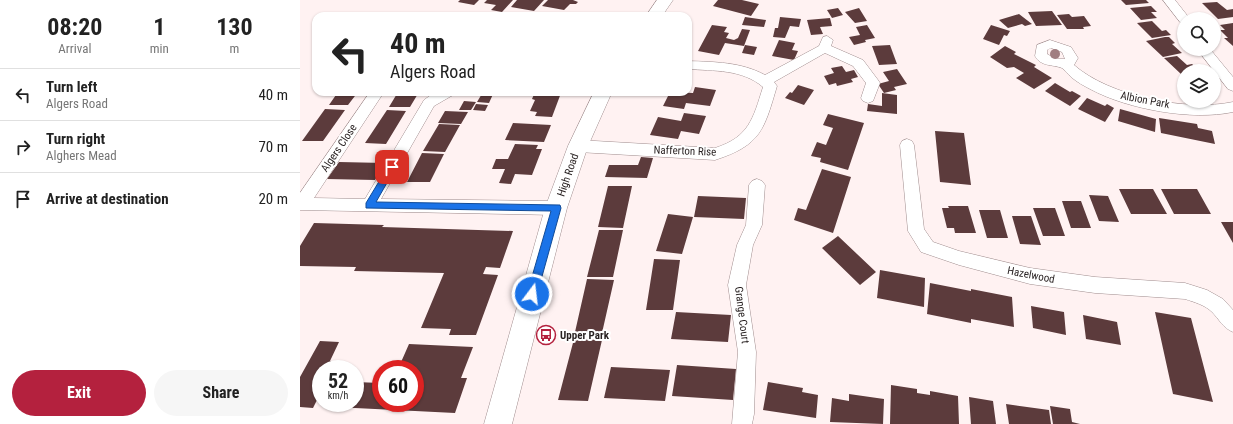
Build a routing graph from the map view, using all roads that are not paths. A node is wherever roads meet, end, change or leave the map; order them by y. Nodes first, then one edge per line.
1 (665, 0) edge
2 (1169, 0) edge
3 (657, 12) edge
4 (1178, 12) edge
5 (1209, 56) edge
6 (1065, 64) dead end
7 (692, 65) edge
8 (765, 81) junction
9 (1233, 86) edge
10 (374, 96) edge
11 (439, 96) edge
12 (601, 96) edge
13 (868, 98) dead end
14 (1233, 106) edge
15 (907, 145) dead end
16 (578, 146) junction
17 (757, 185) dead end
18 (301, 204) edge
19 (369, 206) junction
20 (556, 208) junction
21 (1233, 323) edge
22 (498, 424) edge
23 (742, 424) edge

1 - 3 main road
2 - 4 street
5 - 9 street
6 - 14 street, Albion Park
7 - 8 street
8 - 13 street
8 - 16 street, Nafferton Rise
10 - 18 street, Algers Close
11 - 19 street
12 - 16 main road, High Road
15 - 21 street, Hazelwood
16 - 20 main road, High Road
17 - 23 street, Grange Court
18 - 19 street
19 - 20 street
20 - 22 main road, High Road

